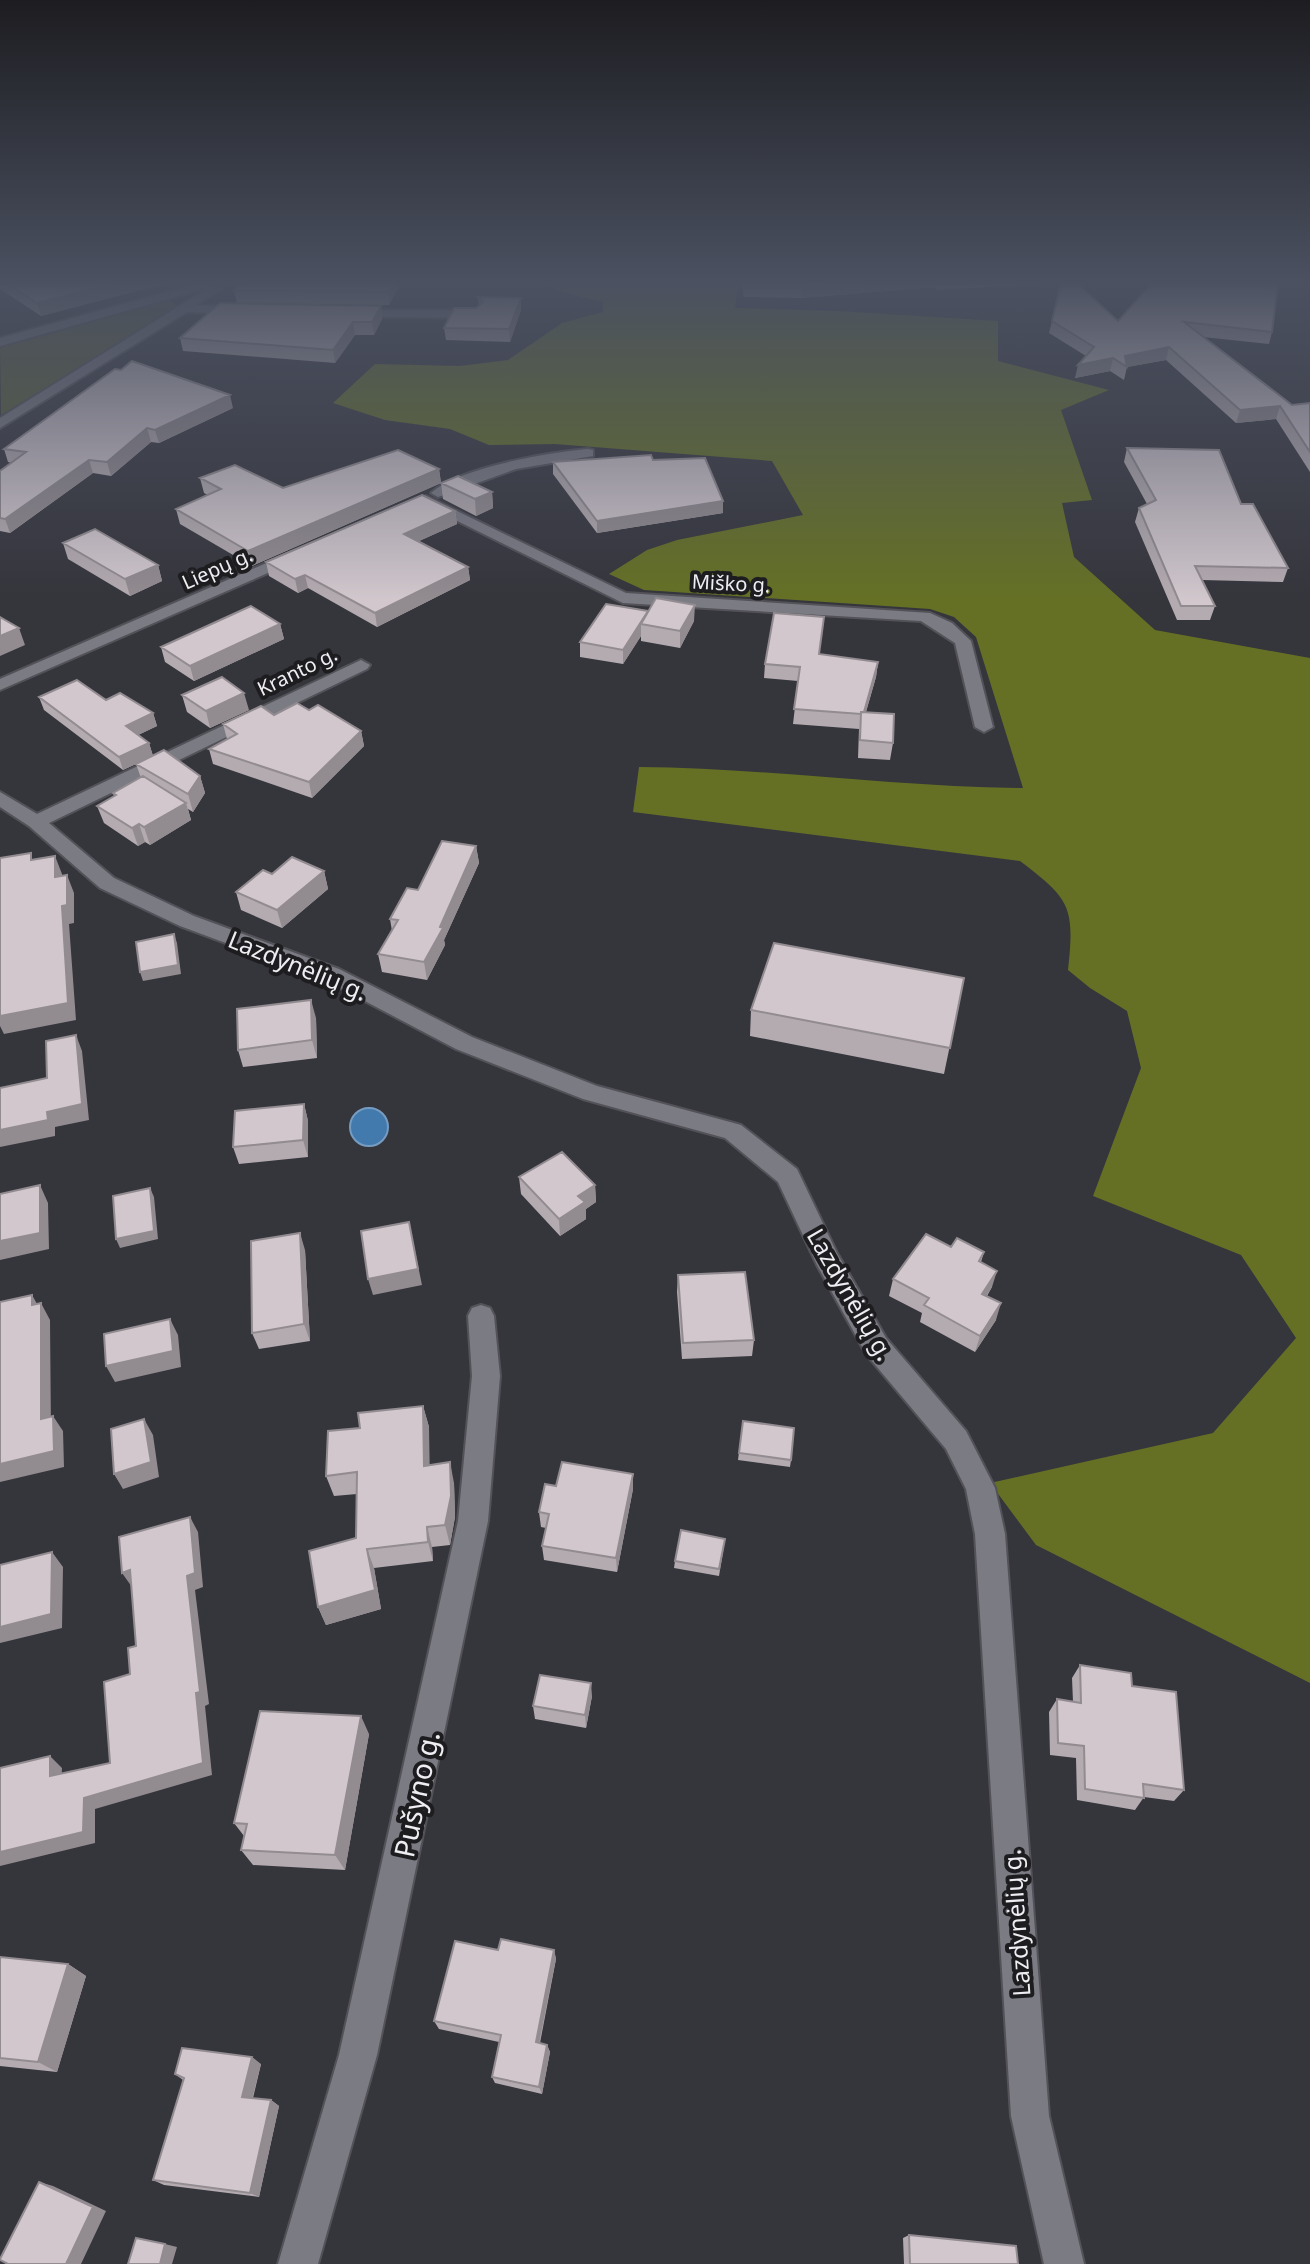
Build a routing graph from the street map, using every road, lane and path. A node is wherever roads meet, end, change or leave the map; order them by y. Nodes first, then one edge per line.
1 (56, 389) edge
2 (0, 424) edge
3 (588, 453) dead end
4 (307, 550) edge
5 (361, 665) dead end
6 (0, 685) edge
7 (984, 727) dead end
8 (0, 798) edge
9 (36, 822) junction
10 (481, 1316) dead end
11 (298, 2264) edge
12 (1064, 2264) edge

1 - 2 street
3 - 7 street, Miško g.
4 - 6 street, Liepų g.
5 - 9 street, Kranto g.
8 - 9 street, Lazdynėlių g.
9 - 12 street, Lazdynėlių g.
10 - 11 street, Pušyno g.

